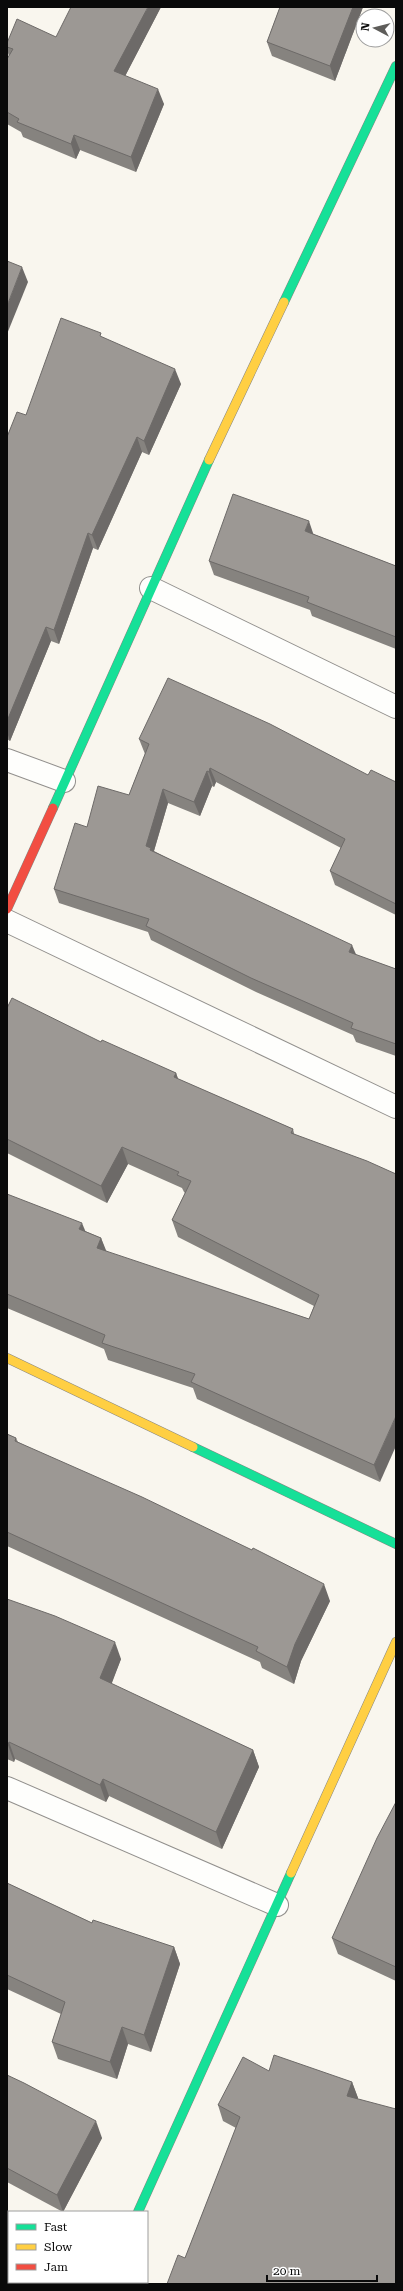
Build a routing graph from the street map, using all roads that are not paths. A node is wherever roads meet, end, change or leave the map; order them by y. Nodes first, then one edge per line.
1 (396, 66) edge
2 (151, 588) junction
3 (396, 707) edge
4 (7, 760) edge
5 (64, 781) junction
6 (7, 908) edge
7 (7, 921) edge
8 (396, 1107) edge
9 (7, 1358) edge
10 (396, 1544) edge
11 (396, 1642) edge
12 (7, 1788) edge
13 (277, 1905) junction
14 (138, 2211) edge

1 - 2 street
2 - 3 street
2 - 5 street
4 - 5 street
5 - 6 street
7 - 8 street
9 - 10 street
11 - 13 street
12 - 13 street
13 - 14 street

